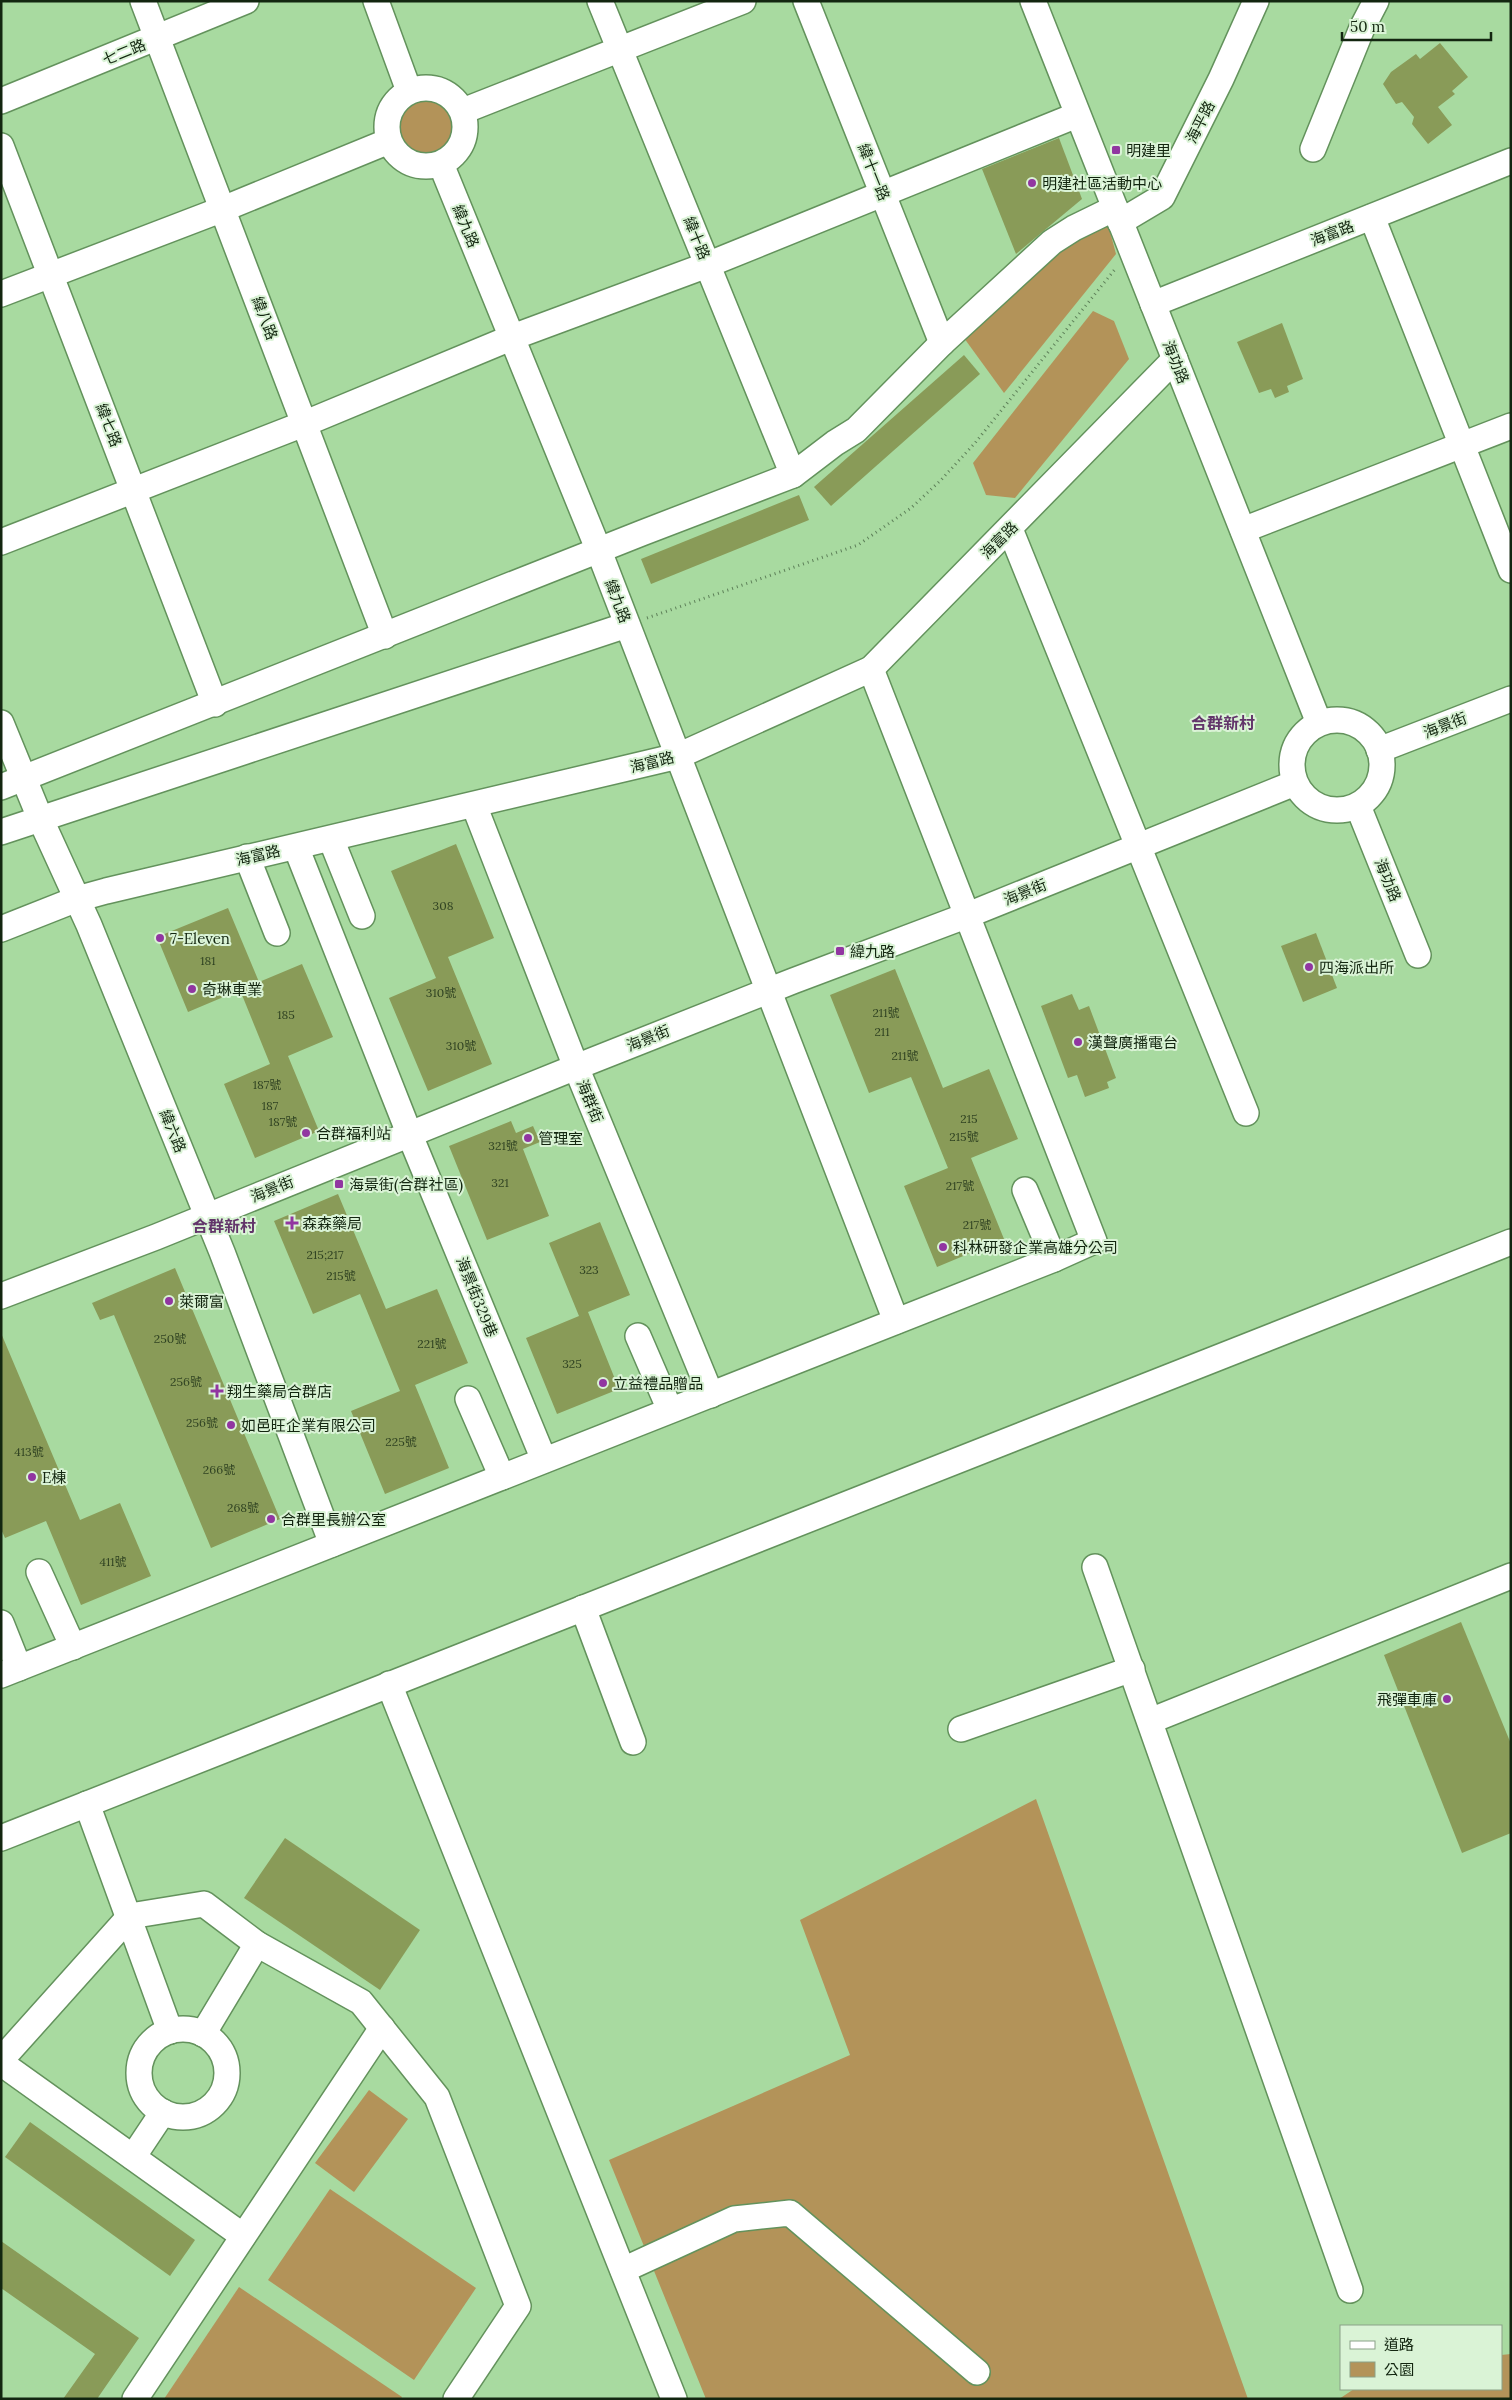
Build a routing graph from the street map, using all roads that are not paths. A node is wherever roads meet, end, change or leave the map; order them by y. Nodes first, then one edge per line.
1 (143, 1) edge
2 (246, 1) edge
3 (376, 1) edge
4 (600, 1) edge
5 (743, 1) edge
6 (806, 1) edge
7 (1033, 1) edge
8 (1256, 1) edge
9 (1376, 1) edge
10 (158, 38) junction
11 (620, 49) junction
12 (409, 91) junction
13 (1, 102) edge
14 (463, 111) junction
15 (1077, 115) junction
16 (389, 141) junction
17 (1, 146) edge
18 (1313, 149) dead end
19 (1511, 161) edge
20 (441, 164) junction
21 (883, 193) junction
22 (224, 209) junction
23 (1118, 215) junction
24 (1372, 217) junction
25 (707, 265) junction
26 (51, 274) junction
27 (1, 294) edge
28 (1153, 304) junction
29 (513, 337) junction
30 (942, 343) junction
31 (1175, 359) junction
32 (306, 423) junction
33 (1511, 426) edge
34 (1462, 446) junction
35 (793, 475) junction
36 (135, 491) junction
37 (1010, 530) junction
38 (1242, 530) junction
39 (1, 542) edge
40 (599, 551) junction
41 (1511, 570) edge
42 (627, 625) junction
43 (386, 636) junction
44 (871, 670) junction
45 (1511, 699) edge
46 (215, 704) junction
47 (1, 723) edge
48 (1319, 723) junction
49 (1379, 750) junction
50 (678, 756) junction
51 (12, 783) edge
52 (1295, 783) junction
53 (474, 805) junction
54 (1358, 806) junction
55 (40, 818) junction
56 (1, 832) edge
57 (331, 839) junction
58 (296, 847) junction
59 (1137, 847) junction
60 (247, 858) junction
61 (77, 899) junction
62 (968, 915) junction
63 (362, 916) dead end
64 (1, 929) edge
65 (277, 933) dead end
66 (1418, 955) dead end
67 (768, 990) junction
68 (576, 1066) junction
69 (1246, 1113) dead end
70 (409, 1134) junction
71 (1025, 1190) dead end
72 (207, 1216) junction
73 (1511, 1242) edge
74 (1054, 1259) junction
75 (1, 1296) edge
76 (896, 1321) junction
77 (638, 1336) dead end
78 (710, 1395) junction
79 (468, 1399) dead end
80 (670, 1410) junction
81 (544, 1460) junction
82 (502, 1477) junction
83 (332, 1544) junction
84 (1094, 1568) dead end
85 (40, 1572) dead end
86 (1511, 1576) edge
87 (583, 1608) junction
88 (1, 1623) edge
89 (73, 1647) junction
90 (1132, 1670) junction
91 (10, 1671) edge
92 (389, 1684) junction
93 (1150, 1721) junction
94 (961, 1729) dead end
95 (633, 1742) dead end
96 (87, 1804) junction
97 (1, 1838) edge
98 (130, 1916) junction
99 (258, 1944) junction
100 (382, 2028) junction
101 (170, 2031) junction
102 (204, 2034) junction
103 (1, 2062) edge
104 (163, 2112) junction
105 (133, 2157) junction
106 (243, 2236) junction
107 (622, 2270) junction
108 (1350, 2290) dead end
109 (977, 2372) dead end
110 (134, 2399) edge
111 (456, 2399) edge
112 (674, 2399) edge

1 - 10 street, 緯八路
2 - 10 street, 七二路
3 - 12 street
4 - 11 street, 緯十路
5 - 11 street
6 - 21 street, 緯十一路
7 - 15 street, 海功路
8 - 23 street, 海平路
9 - 18 street
10 - 13 street, 七二路
10 - 22 street, 緯八路
11 - 14 street
11 - 25 street, 緯十路
12 - 14 street
12 - 16 street
14 - 20 street
15 - 21 street
15 - 23 street, 海功路
16 - 20 street
16 - 22 street
17 - 26 street, 緯七路
19 - 24 street, 海富路
20 - 29 street, 緯九路
21 - 25 street
21 - 30 street, 緯十一路
22 - 26 street
22 - 32 street, 緯八路
23 - 28 street, 海功路
23 - 30 street, 海平路
24 - 28 street, 海富路
24 - 34 street
25 - 29 street
25 - 35 street, 緯十路
26 - 27 street
26 - 36 street, 緯七路
28 - 31 street, 海功路
29 - 32 street
29 - 40 street, 緯九路
30 - 35 street, 海平路
31 - 37 street, 海富路
31 - 38 street, 海功路
32 - 36 street
32 - 43 street, 緯八路
33 - 34 street
34 - 38 street
34 - 41 street
35 - 40 street, 海平路
36 - 39 street
36 - 46 street, 緯七路
37 - 44 street, 海富路
37 - 59 street
38 - 48 street, 海功路
40 - 42 street, 緯九路
40 - 43 street, 海平路
42 - 50 street, 緯九路
42 - 55 street
43 - 46 street, 海平路
44 - 50 street, 海富路
44 - 62 street
45 - 49 street, 海景街
46 - 51 street, 海平路
47 - 51 street, 緯六路
48 - 49 street
48 - 52 street
49 - 54 street
50 - 53 street, 海富路
50 - 67 street, 緯九路
51 - 55 street, 緯六路
52 - 54 street
52 - 59 street, 海景街
53 - 57 street, 海富路
53 - 68 street, 海群街
54 - 66 street, 海功路
55 - 56 street
55 - 61 street, 緯六路
57 - 58 street, 海富路
57 - 63 street
58 - 60 street, 海富路
58 - 70 street, 海景街329巷
59 - 62 street, 海景街
59 - 69 street
60 - 61 street, 海富路
60 - 65 street
61 - 64 street, 海富路
61 - 72 street, 緯六路
62 - 67 street, 海景街
62 - 74 street
67 - 68 street, 海景街
67 - 76 street, 緯九路
68 - 70 street, 海景街
68 - 78 street, 海群街
70 - 72 street, 海景街
70 - 81 street, 海景街329巷
71 - 74 street
72 - 75 street, 海景街
72 - 83 street, 緯六路
73 - 87 street
74 - 76 street
76 - 78 street
77 - 80 street
78 - 80 street
79 - 82 street
80 - 81 street
81 - 82 street
82 - 83 street
83 - 89 street
84 - 90 street
85 - 89 street
86 - 93 street
87 - 92 street
87 - 95 street
88 - 91 street
89 - 91 street
90 - 93 street
90 - 94 street
92 - 96 street
92 - 107 street
93 - 108 street
96 - 97 street
96 - 98 street
98 - 99 street
98 - 101 street
98 - 103 street
99 - 100 street
99 - 102 street
100 - 106 street
100 - 111 street
101 - 102 street
101 - 104 street
102 - 104 street
103 - 105 street
104 - 105 street
105 - 106 street
106 - 110 street
107 - 109 street
107 - 112 street

